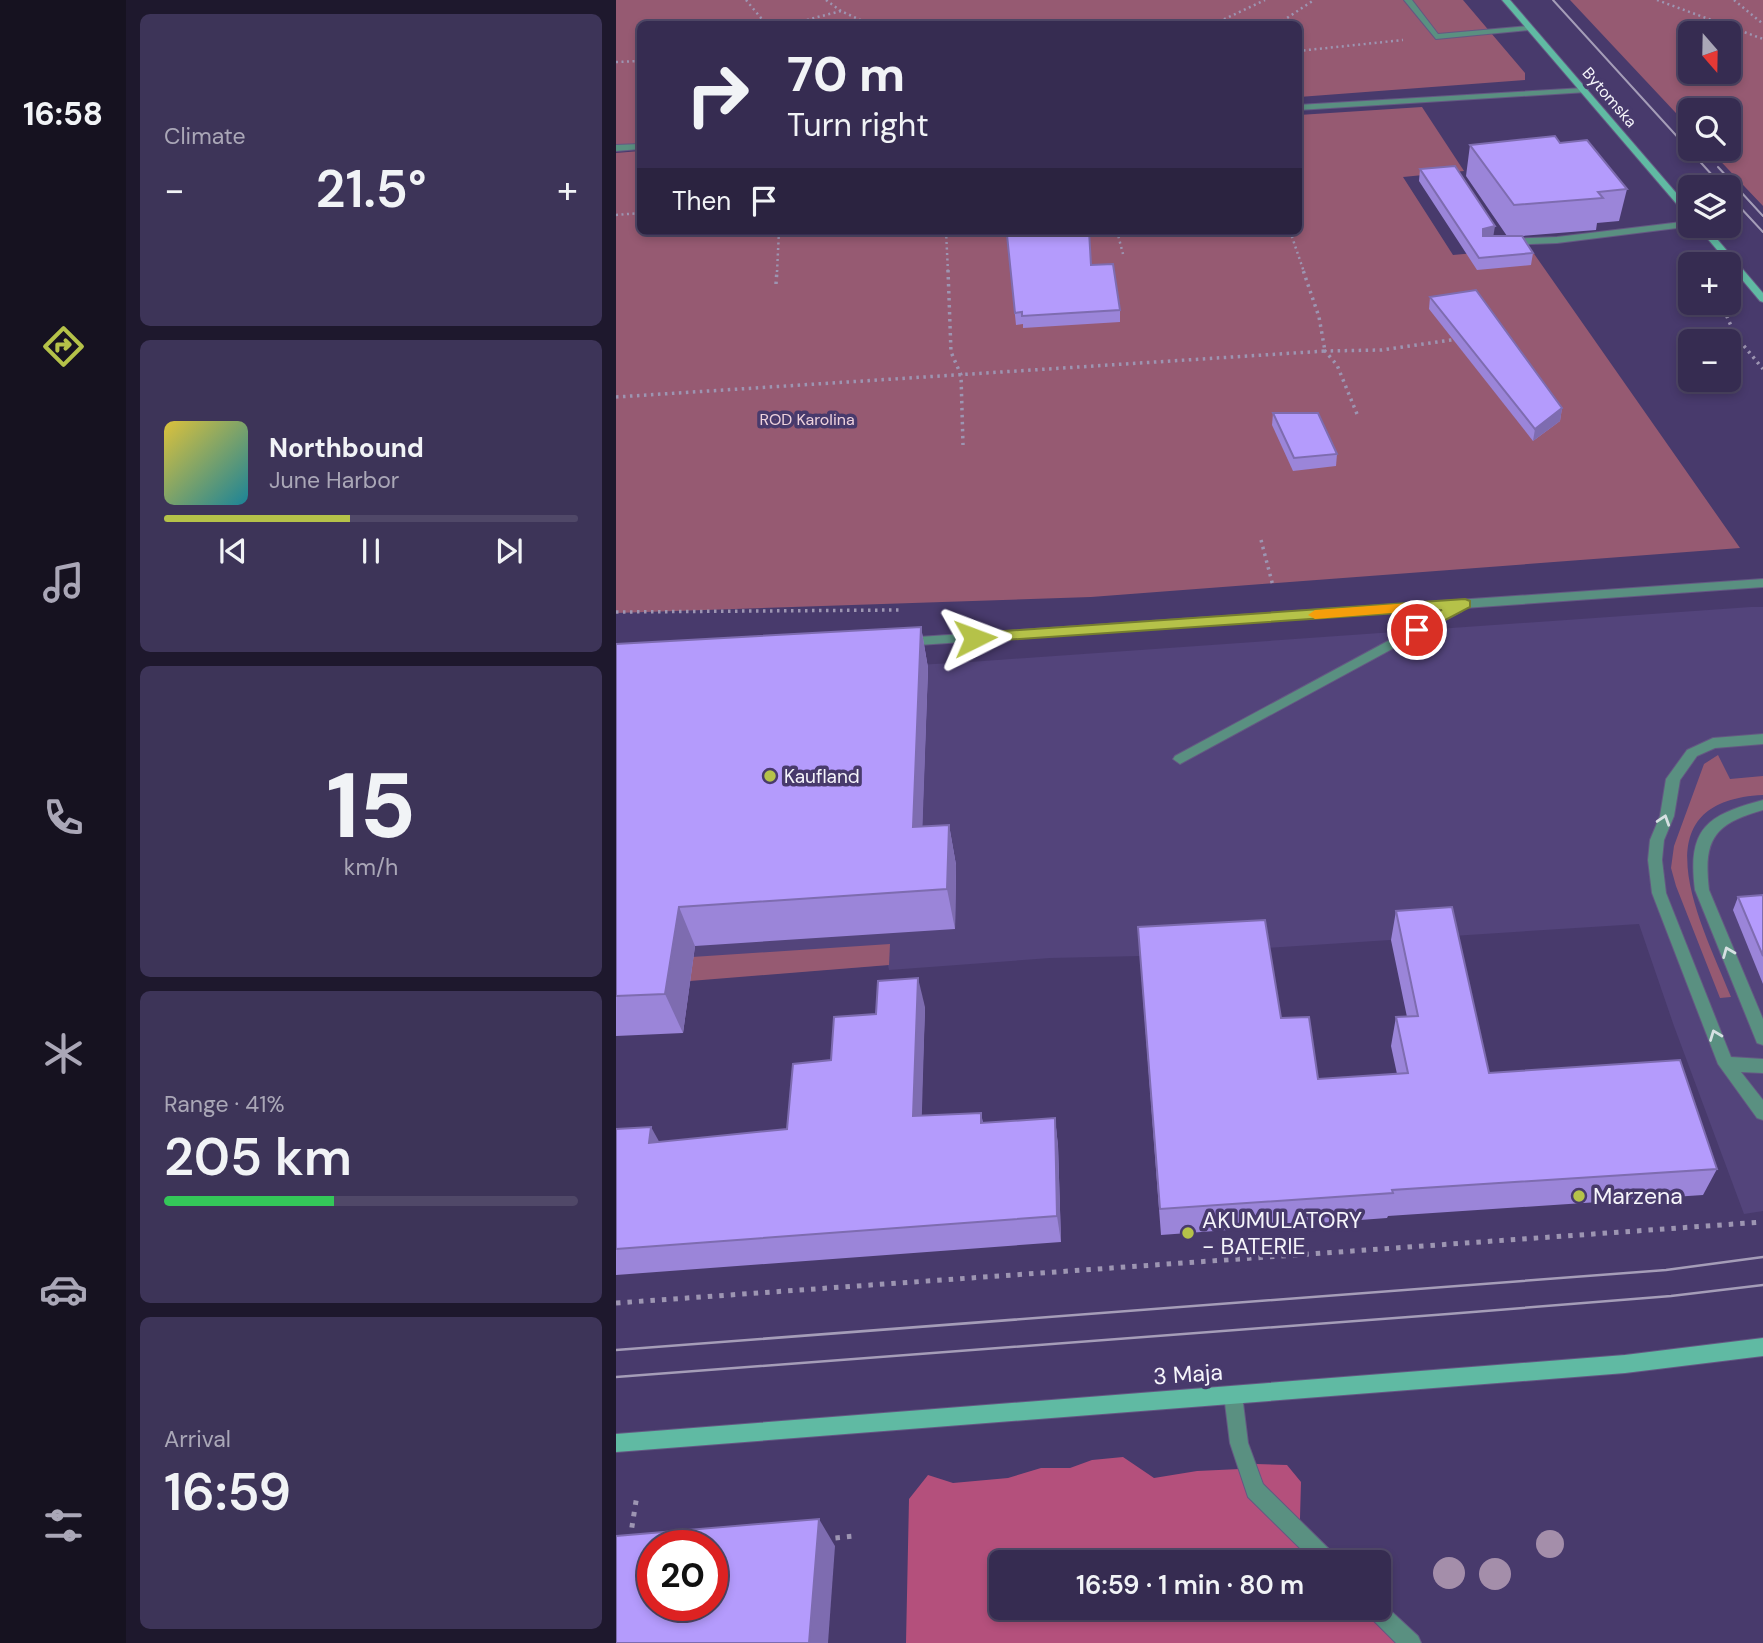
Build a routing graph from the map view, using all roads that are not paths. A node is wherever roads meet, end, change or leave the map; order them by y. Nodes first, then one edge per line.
1 (1408, 0) edge
2 (1506, 0) edge
3 (1529, 28) junction
4 (1584, 90) junction
5 (1302, 108) edge
6 (637, 147) edge
7 (616, 148) edge
8 (1678, 200) edge
9 (1678, 225) edge
10 (1497, 232) edge
11 (1711, 238) edge
12 (1763, 299) edge
13 (1763, 583) edge
14 (1465, 604) junction
15 (892, 642) edge
16 (1763, 739) edge
17 (1180, 759) dead end
18 (1763, 805) edge
19 (1763, 1038) edge
20 (1726, 1064) junction
21 (1763, 1066) edge
22 (1763, 1113) edge
23 (1763, 1347) edge
24 (1233, 1395) junction
25 (616, 1443) edge
26 (1316, 1550) edge
27 (1387, 1620) edge
28 (1411, 1643) edge

1 - 3 lane
2 - 3 main road, Bytomska
3 - 4 main road, Bytomska
4 - 5 lane
4 - 8 main road, Bytomska
6 - 7 lane
9 - 10 lane
11 - 12 main road
13 - 14 lane
14 - 15 lane
14 - 17 lane
20 -> 16 lane
19 -> 18 lane
20 - 21 lane
20 - 22 lane
23 - 24 main road, 3 Maja
24 - 25 main road, 3 Maja
24 - 26 lane
27 - 28 lane

